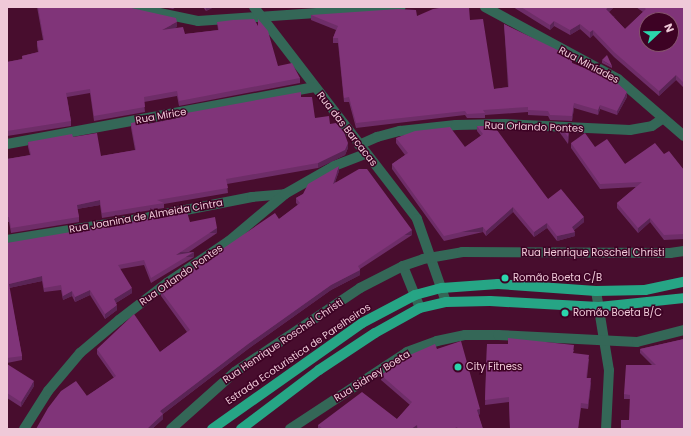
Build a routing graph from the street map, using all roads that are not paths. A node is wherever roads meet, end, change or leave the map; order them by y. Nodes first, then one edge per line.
1 (131, 7) edge
2 (254, 7) edge
3 (401, 7) edge
4 (485, 7) edge
5 (260, 16) junction
6 (315, 88) junction
7 (662, 119) junction
8 (684, 136) edge
9 (7, 144) edge
10 (359, 145) junction
11 (365, 154) junction
12 (285, 194) junction
13 (7, 240) edge
14 (684, 251) edge
15 (431, 257) junction
16 (403, 266) junction
17 (684, 282) edge
18 (442, 288) junction
19 (596, 291) junction
20 (415, 295) junction
21 (684, 298) edge
22 (446, 302) junction
23 (599, 307) junction
24 (420, 308) junction
25 (684, 330) edge
26 (603, 339) junction
27 (24, 429) edge
28 (171, 429) edge
29 (212, 429) edge
30 (241, 429) edge
31 (290, 429) edge
32 (606, 429) edge

1 - 5 street
2 - 5 street, Rua das Barcacas
3 - 5 street
4 - 7 street, Rua Miníades
5 - 6 street, Rua das Barcacas
6 - 9 street, Rua Mirice
6 - 10 street, Rua das Barcacas
7 - 8 street, Rua Miníades
7 - 10 street, Rua Orlando Pontes
10 - 11 street, Rua das Barcacas
11 - 12 street, Rua Orlando Pontes
11 - 15 street, Rua das Barcacas
12 - 13 street, Rua Joanina de Almeida Cintra
12 - 27 street, Rua Orlando Pontes
14 - 15 street, Rua Henrique Roschel Christi
15 - 16 street, Rua Henrique Roschel Christi
15 - 18 street
16 - 20 street
16 - 28 street, Rua Henrique Roschel Christi
17 - 19 main road, Estrada Ecoturistica de Parelheiros
18 - 19 main road, Estrada Ecoturistica de Parelheiros
18 - 20 main road, Estrada Ecoturistica de Parelheiros
18 - 22 street
19 - 23 street
20 - 24 street
20 - 29 main road, Estrada Ecoturistica de Parelheiros
21 - 23 main road
22 - 23 main road
22 - 24 main road
23 - 26 street
24 - 30 main road
25 - 26 street, Rua Sidney Boeta
26 - 31 street, Rua Sidney Boeta
26 - 32 street

